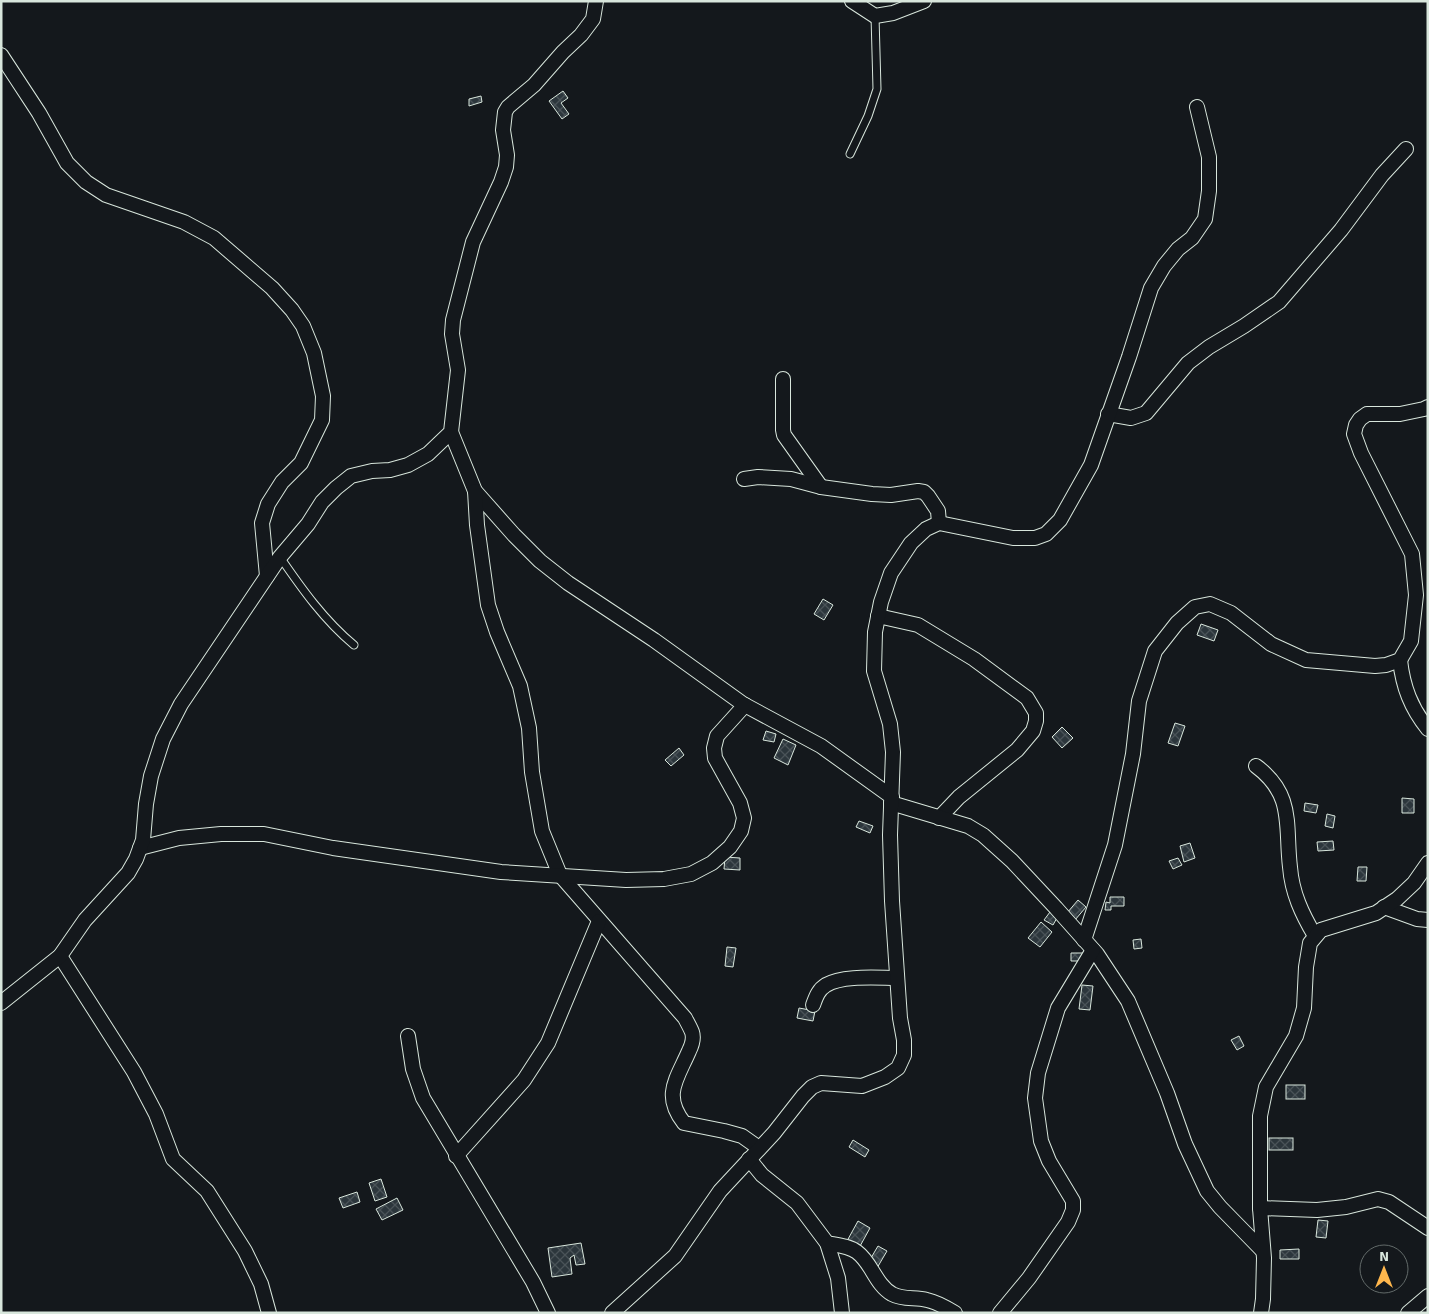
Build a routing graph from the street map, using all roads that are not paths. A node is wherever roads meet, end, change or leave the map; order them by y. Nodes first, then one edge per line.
1 (596, 1) edge
2 (852, 1) edge
3 (924, 1) edge
4 (875, 16) junction
5 (1, 55) edge
6 (1197, 107) dead end
7 (1406, 149) dead end
8 (850, 154) dead end
9 (783, 379) dead end
10 (1428, 407) edge
11 (1108, 414) junction
12 (451, 432) junction
13 (744, 479) dead end
14 (821, 487) junction
15 (475, 491) junction
16 (939, 524) junction
17 (280, 557) junction
18 (267, 576) junction
19 (878, 616) junction
20 (354, 645) dead end
21 (1400, 660) junction
22 (745, 705) junction
23 (1428, 729) edge
24 (1256, 766) dead end
25 (891, 800) junction
26 (939, 818) junction
27 (140, 848) junction
28 (1428, 863) edge
29 (560, 876) junction
30 (1384, 908) junction
31 (1428, 920) edge
32 (599, 921) junction
33 (1315, 936) junction
34 (1084, 940) junction
35 (1093, 950) junction
36 (60, 956) junction
37 (897, 978) junction
38 (1, 1003) edge
39 (813, 1005) dead end
40 (408, 1036) dead end
41 (759, 1148) junction
42 (456, 1156) junction
43 (749, 1159) junction
44 (1260, 1208) junction
45 (1428, 1228) edge
46 (828, 1243) junction
47 (1263, 1251) junction
48 (1428, 1296) edge
49 (269, 1313) edge
50 (548, 1313) edge
51 (612, 1313) edge
52 (842, 1313) edge
53 (955, 1313) edge
54 (1000, 1313) edge
55 (1261, 1313) edge
56 (1408, 1313) edge

1 - 12 street
2 - 4 street
3 - 4 street
4 - 8 lane
5 - 18 street
6 - 11 street
7 - 11 street
9 - 14 street
10 - 21 street
11 - 16 street
12 - 15 street
12 - 17 street
13 - 14 street
14 - 16 street
15 - 22 street
15 - 29 street
16 - 19 street
17 - 18 street
17 - 20 lane
18 - 27 street
19 - 25 street
19 - 26 street
21 - 23 street
21 - 34 street
22 - 25 street
22 - 29 street
24 - 33 street
25 - 26 street
25 - 37 street
26 - 34 street
27 - 29 street
27 - 36 street
28 - 30 street
29 - 32 street
30 - 31 street
30 - 33 street
32 - 41 street
32 - 42 street
33 - 44 street
34 - 35 street
35 - 47 street
35 - 54 street
36 - 38 street
36 - 49 street
37 - 39 street
37 - 41 street
40 - 42 street
41 - 43 street
42 - 50 street
43 - 46 street
43 - 51 street
44 - 45 street
44 - 47 street
46 - 52 street
46 - 53 street
47 - 55 street
48 - 56 street

